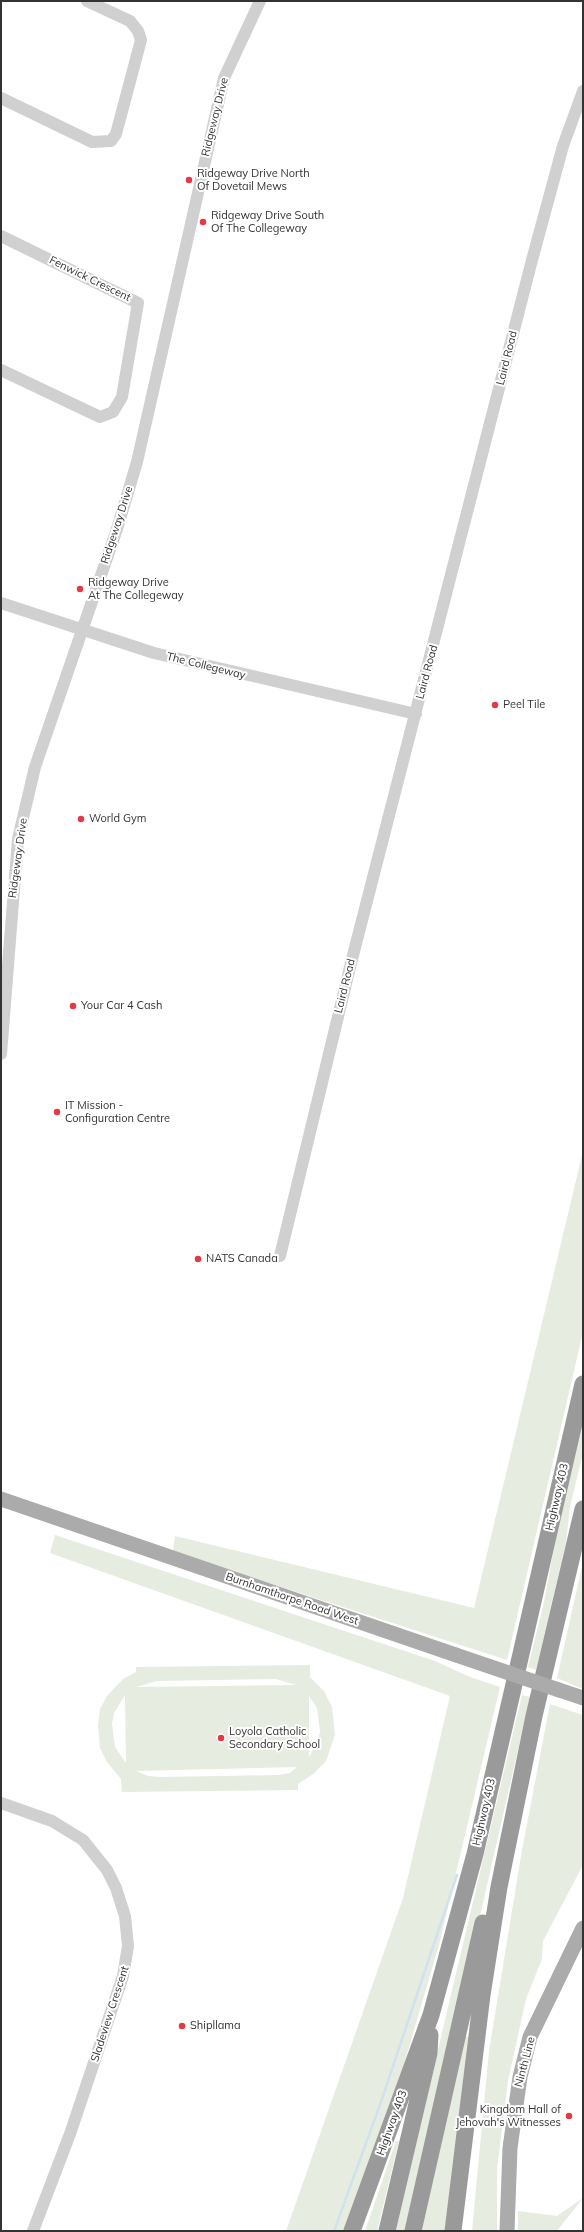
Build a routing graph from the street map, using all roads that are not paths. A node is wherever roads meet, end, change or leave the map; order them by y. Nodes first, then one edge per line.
1 (87, 1) edge
2 (260, 1) edge
3 (583, 91) edge
4 (1, 98) edge
5 (1, 236) edge
6 (1, 370) edge
7 (1, 603) edge
8 (82, 629) junction
9 (416, 714) junction
10 (1, 1054) edge
11 (280, 1256) dead end
12 (583, 1384) edge
13 (1, 1500) edge
14 (583, 1509) edge
15 (583, 1698) edge
16 (1, 1803) edge
17 (499, 1887) junction
18 (583, 1928) edge
19 (431, 2015) junction
20 (461, 2160) junction
21 (33, 2231) edge
22 (352, 2231) edge
23 (387, 2231) edge
24 (413, 2231) edge
25 (453, 2231) edge
26 (462, 2231) edge
27 (507, 2231) edge

1 - 4 street
2 - 8 street, Ridgeway Drive
3 - 9 street, Laird Road
5 - 6 street, Fenwick Crescent
7 - 8 street, The Collegeway
8 - 9 street, The Collegeway
8 - 10 street, Ridgeway Drive
9 - 11 street, Laird Road
12 - 19 highway, Highway 403
13 - 15 main road, Burnhamthorpe Road West, bridge
14 - 17 highway
16 - 21 street, Sladeview Crescent
17 - 20 highway
17 - 24 highway
18 - 27 main road, Ninth Line
19 - 22 highway, Highway 403
19 - 23 highway
20 - 25 highway
20 - 26 highway

